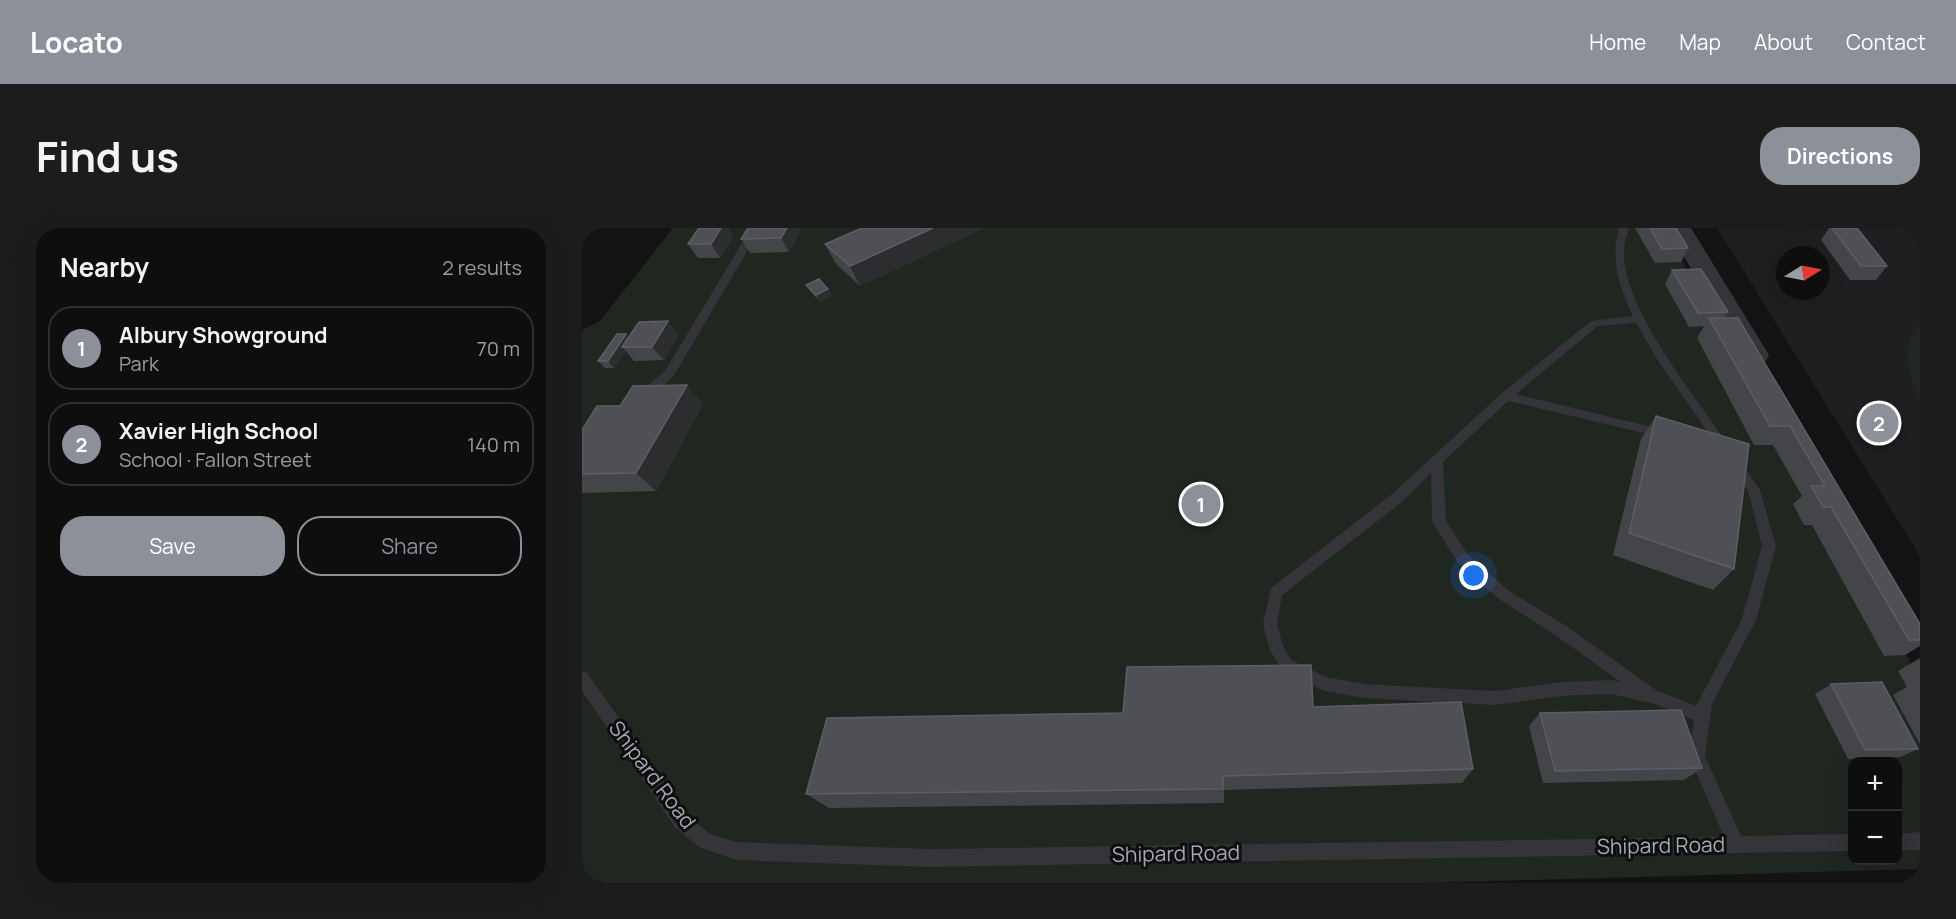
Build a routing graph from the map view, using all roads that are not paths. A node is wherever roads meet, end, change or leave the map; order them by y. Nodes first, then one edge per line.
1 (756, 228) edge
2 (1624, 228) edge
3 (1679, 228) edge
4 (1641, 319) junction
5 (1770, 379) edge
6 (1506, 396) junction
7 (634, 401) edge
8 (1680, 437) edge
9 (1702, 443) edge
10 (1725, 448) junction
11 (1437, 460) junction
12 (582, 678) edge
13 (1654, 697) junction
14 (1703, 716) junction
15 (1920, 841) edge
16 (1902, 842) edge
17 (1848, 843) edge
18 (1736, 844) junction

1 - 7 lane
2 - 4 lane
3 - 5 street
4 - 6 lane
4 - 10 lane
6 - 8 lane
6 - 11 lane
9 - 10 lane
10 - 14 lane
11 - 13 lane
11 - 13 lane
12 - 18 lane, Shipard Road
13 - 14 lane
14 - 18 lane
15 - 16 lane
17 - 18 lane, Shipard Road

